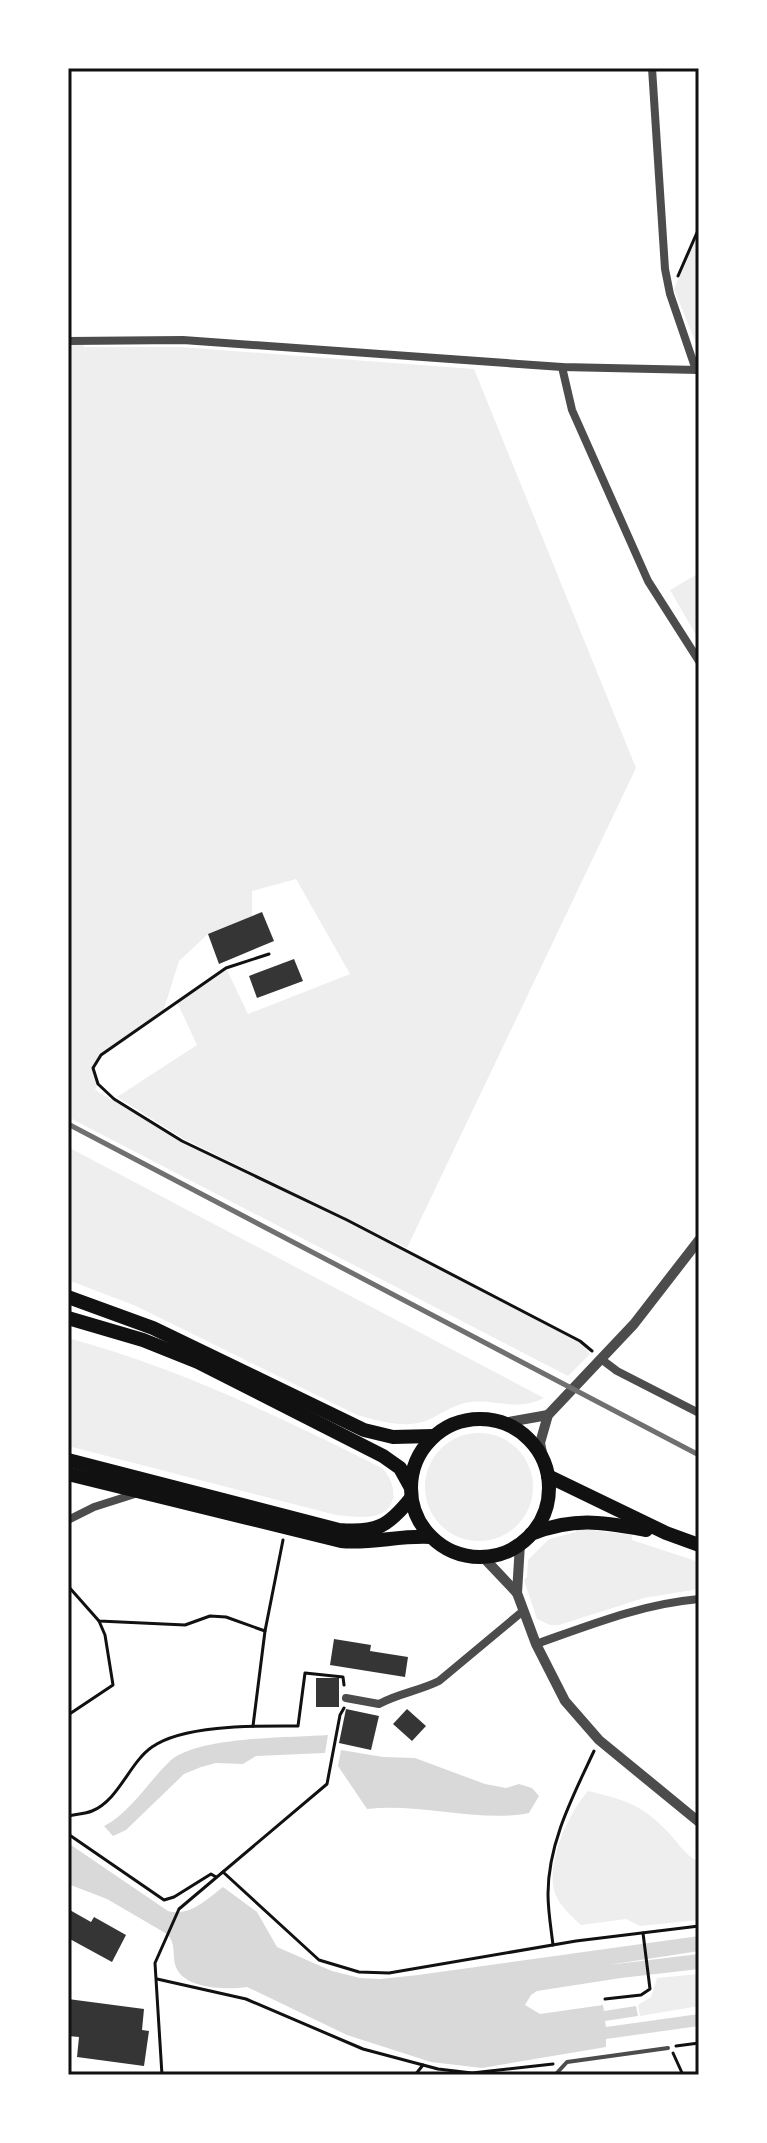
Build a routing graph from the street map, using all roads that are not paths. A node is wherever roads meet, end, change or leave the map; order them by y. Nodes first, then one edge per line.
1 (652, 68) edge
2 (68, 341) edge
3 (562, 367) junction
4 (697, 370) edge
5 (699, 661) edge
6 (699, 1240) edge
7 (68, 1297) edge
8 (68, 1318) edge
9 (601, 1359) junction
10 (699, 1413) edge
11 (548, 1415) junction
12 (503, 1423) junction
13 (433, 1436) junction
14 (68, 1460) edge
15 (546, 1469) junction
16 (68, 1474) edge
17 (141, 1492) junction
18 (411, 1492) junction
19 (68, 1520) edge
20 (666, 1533) junction
21 (431, 1537) junction
22 (526, 1539) junction
23 (699, 1545) edge
24 (483, 1557) junction
25 (517, 1593) junction
26 (699, 1599) edge
27 (523, 1611) junction
28 (536, 1644) junction
29 (346, 1698) road end
30 (699, 1822) edge
31 (668, 2048) road end
32 (555, 2075) edge

1 - 4 street
2 - 3 street
3 - 4 street
3 - 5 street
6 - 9 street
7 - 13 highway
8 - 18 highway
9 - 10 street
9 - 11 street
11 - 12 street
11 - 15 street
12 - 13 highway
12 - 15 highway
13 - 18 highway
14 - 18 highway
15 - 20 highway
15 - 22 highway
16 - 17 highway
17 - 19 street
17 - 21 highway
18 - 21 highway
20 - 22 highway
20 - 23 highway
21 - 24 highway
22 - 24 highway
22 - 25 street
24 - 25 street
25 - 27 street
26 - 28 street
27 - 28 street
27 - 29 street
28 - 30 street
31 - 32 lane

